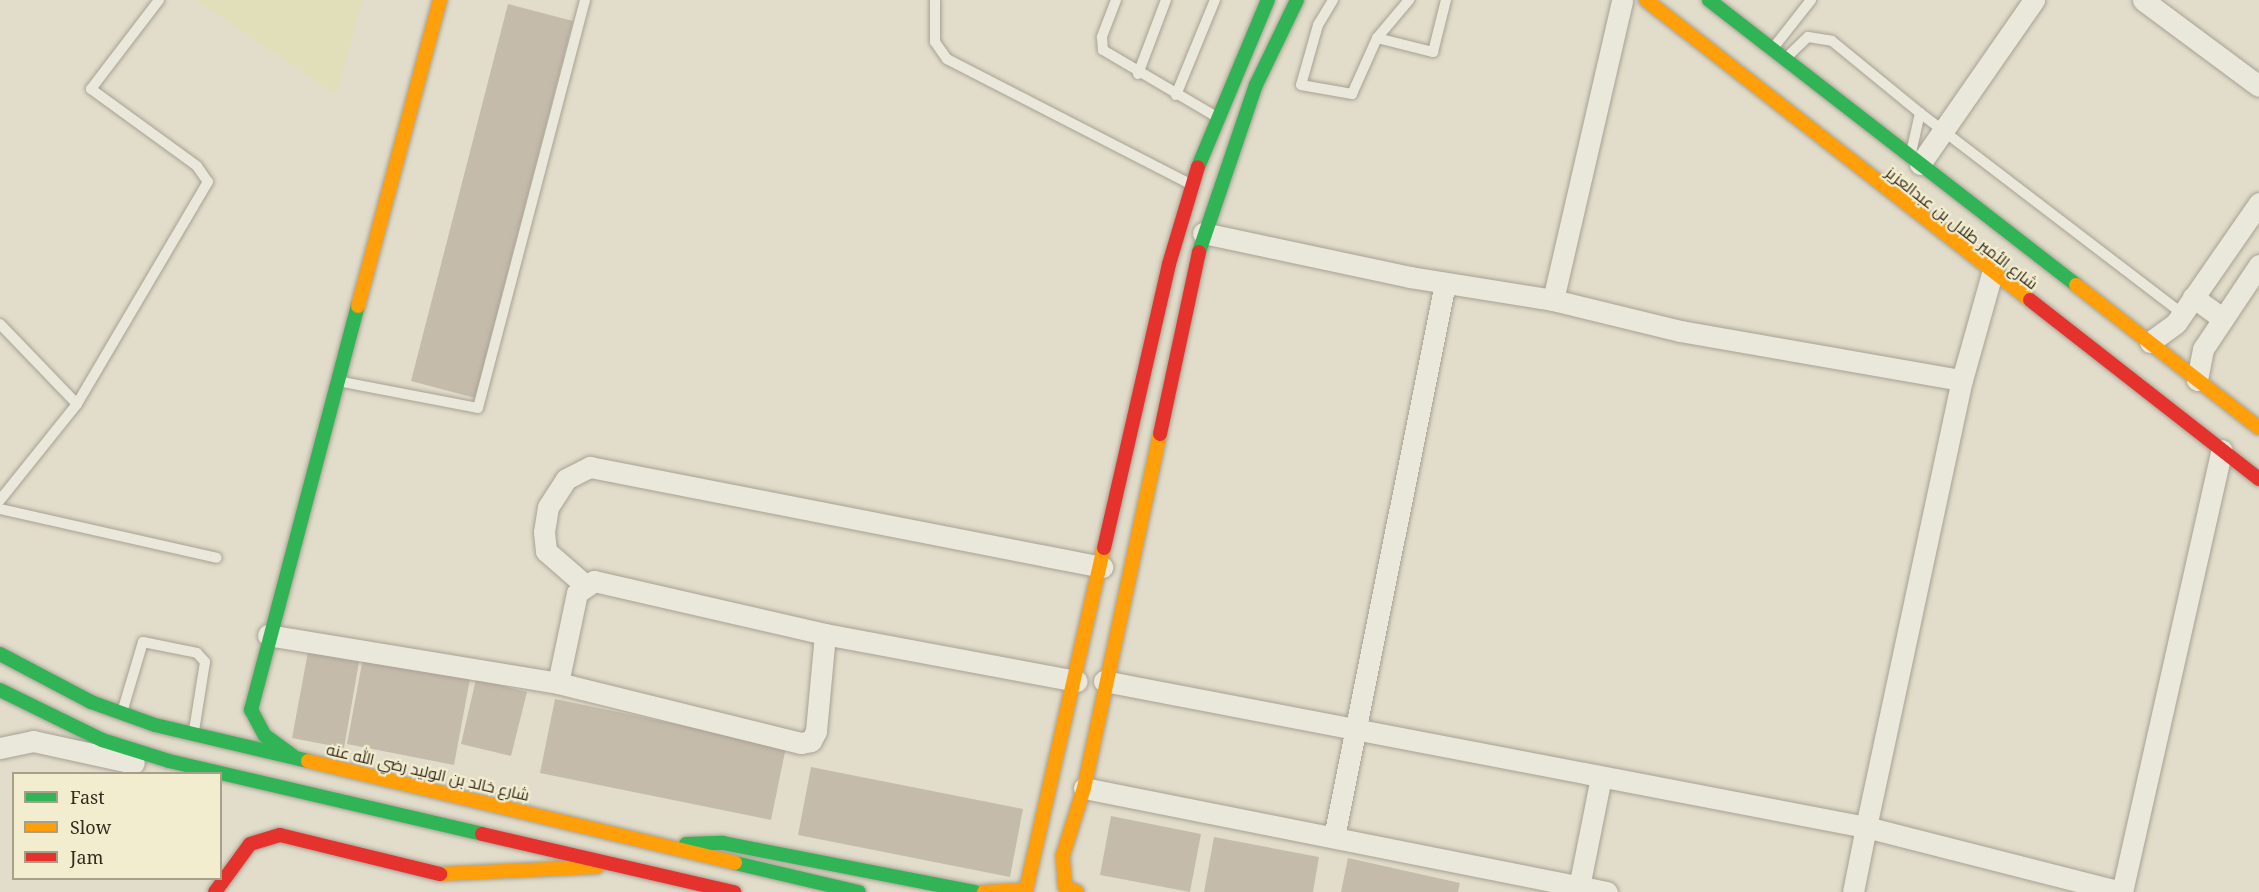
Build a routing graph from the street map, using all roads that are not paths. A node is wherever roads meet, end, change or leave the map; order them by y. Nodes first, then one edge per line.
1 (159, 0) edge
2 (440, 0) edge
3 (585, 0) edge
4 (935, 0) edge
5 (1116, 0) edge
6 (1166, 0) edge
7 (1215, 0) edge
8 (1268, 0) edge
9 (1297, 0) edge
10 (1333, 0) edge
11 (1409, 0) edge
12 (1446, 0) edge
13 (1622, 0) edge
14 (1646, 0) edge
15 (1709, 0) edge
16 (1811, 0) edge
17 (2034, 0) edge
18 (2143, 0) edge
19 (1377, 38) junction
20 (1772, 49) junction
21 (1785, 59) junction
22 (1138, 74) junction
23 (2259, 86) edge
24 (1176, 95) junction
25 (1920, 113) junction
26 (1216, 117) junction
27 (1944, 130) junction
28 (1915, 160) junction
29 (1191, 184) junction
30 (2259, 203) edge
31 (1203, 233) junction
32 (2259, 265) edge
33 (1992, 273) junction
34 (1445, 283) junction
35 (1553, 300) junction
36 (2188, 305) junction
37 (2223, 319) junction
38 (0, 324) edge
39 (2150, 342) junction
40 (1962, 380) junction
41 (2197, 380) junction
42 (337, 381) junction
43 (77, 404) junction
44 (2259, 428) edge
45 (2222, 450) junction
46 (2259, 479) edge
47 (0, 500) edge
48 (0, 508) edge
49 (217, 558) dead end
50 (1102, 567) junction
51 (585, 585) junction
52 (825, 634) junction
53 (268, 635) junction
54 (0, 654) edge
55 (1077, 681) junction
56 (1104, 681) junction
57 (558, 683) junction
58 (0, 690) edge
59 (122, 713) junction
60 (1358, 727) junction
61 (194, 734) junction
62 (0, 748) edge
63 (294, 757) junction
64 (165, 759) junction
65 (222, 772) edge
66 (222, 772) edge
67 (1601, 777) junction
68 (1084, 788) junction
69 (1866, 827) junction
70 (1334, 837) junction
71 (663, 845) junction
72 (636, 867) junction
73 (1579, 886) junction
74 (214, 892) edge
75 (734, 892) edge
76 (859, 892) edge
77 (975, 892) edge
78 (984, 892) edge
79 (1077, 892) edge
80 (1607, 892) edge
81 (1853, 892) edge
82 (2121, 892) edge

1 - 43 lane
2 - 42 street
3 - 42 lane
4 - 29 lane
5 - 22 lane
6 - 22 lane
7 - 24 lane
8 - 26 street
9 - 31 street
10 - 19 lane
11 - 19 lane
12 - 19 lane
13 - 35 street
14 - 33 street, شارع الأمير طلال بن عبدالعزيز
15 - 20 street, شارع الأمير طلال بن عبدالعزيز
16 - 20 lane
17 - 27 street
18 - 23 street
20 - 21 street, شارع الأمير طلال بن عبدالعزيز
21 - 25 lane
21 - 28 street, شارع الأمير طلال بن عبدالعزيز
22 - 24 lane
24 - 26 lane
25 - 27 lane
25 - 28 lane
26 - 29 street
27 - 28 street
27 - 36 lane
28 - 39 street, شارع الأمير طلال بن عبدالعزيز
29 - 50 street
30 - 36 street
31 - 34 street
31 - 56 street
32 - 37 street
33 - 40 street
33 - 45 street, شارع الأمير طلال بن عبدالعزيز
34 - 35 street
34 - 60 street
35 - 40 street
36 - 37 street
36 - 39 street
37 - 41 street
38 - 43 lane
39 - 41 street, شارع الأمير طلال بن عبدالعزيز
40 - 69 street
41 - 44 street, شارع الأمير طلال بن عبدالعزيز
42 - 53 street
43 - 47 lane
45 - 46 street, شارع الأمير طلال بن عبدالعزيز
45 - 82 street
48 - 49 lane
50 - 51 street
50 - 55 street
51 - 52 street
51 - 57 street
52 - 55 street
52 - 57 street
53 - 57 street
53 - 63 street
54 - 59 street, شارع خالد بن الوليد رضي الله عنه
55 - 78 street
56 - 60 street
56 - 68 street
58 - 64 street
59 - 61 street, شارع خالد بن الوليد رضي الله عنه
59 - 61 lane
60 - 67 street
60 - 70 street
61 - 63 street, شارع خالد بن الوليد رضي الله عنه
62 - 64 street
63 - 71 street, شارع خالد بن الوليد رضي الله عنه
64 - 65 street
66 - 72 street
67 - 69 street
67 - 73 street
68 - 70 street
68 - 79 street
69 - 81 street
69 - 82 street
70 - 73 street
71 - 76 street, شارع خالد بن الوليد رضي الله عنه
71 - 77 street
72 - 74 street
72 - 75 street
73 - 80 street

